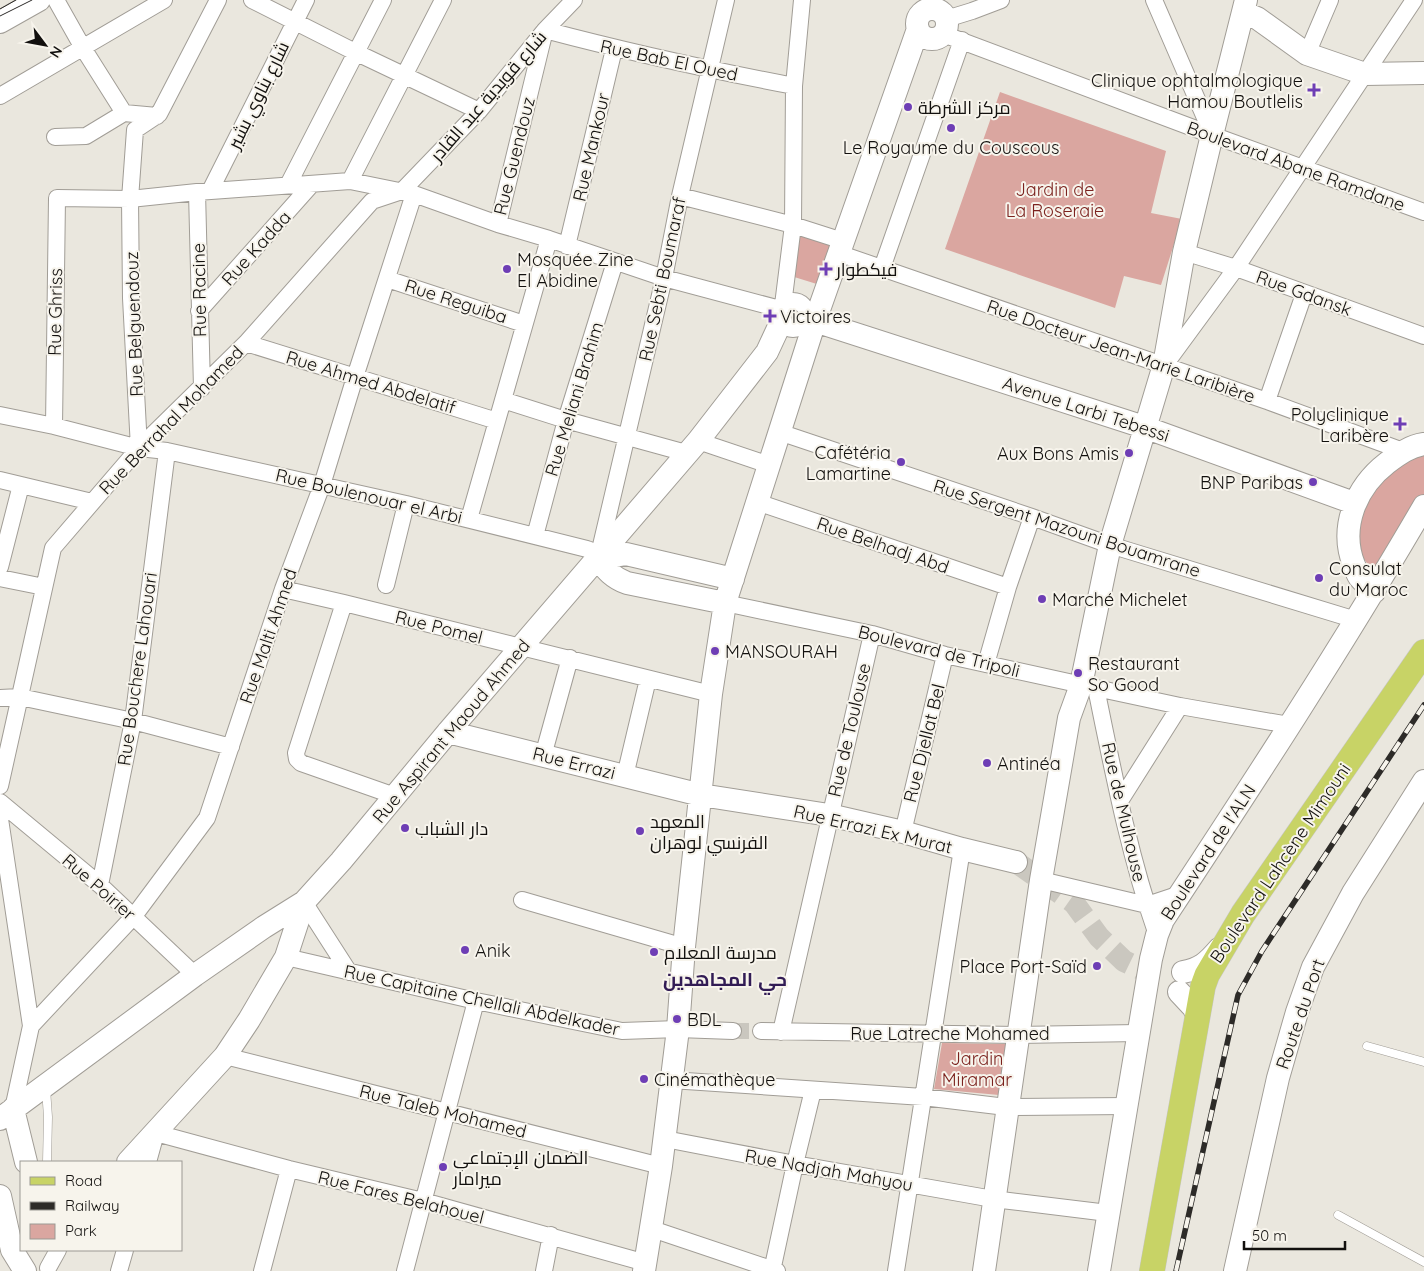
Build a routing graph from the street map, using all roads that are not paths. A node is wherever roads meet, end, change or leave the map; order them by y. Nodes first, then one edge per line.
1 (39, 0) edge
2 (56, 0) edge
3 (164, 0) edge
4 (218, 0) edge
5 (252, 0) edge
6 (306, 0) edge
7 (383, 0) edge
8 (444, 0) edge
9 (726, 0) edge
10 (802, 0) edge
11 (1001, 0) edge
12 (1154, 0) edge
13 (1330, 0) edge
14 (1414, 0) edge
15 (567, 2) edge
16 (974, 6) edge
17 (1244, 6) edge
18 (922, 15) edge
19 (0, 22) edge
20 (294, 22) junction
21 (545, 30) junction
22 (950, 31) junction
23 (83, 48) junction
24 (614, 49) junction
25 (355, 52) junction
26 (1307, 54) junction
27 (709, 70) junction
28 (1365, 74) junction
29 (1424, 74) edge
30 (404, 75) junction
31 (794, 86) junction
32 (0, 96) edge
33 (479, 111) junction
34 (124, 113) junction
35 (157, 116) junction
36 (1212, 135) junction
37 (55, 137) dead end
38 (1302, 168) junction
39 (350, 181) junction
40 (312, 184) junction
41 (288, 185) junction
42 (204, 191) junction
43 (408, 192) junction
44 (680, 196) junction
45 (130, 199) junction
46 (1424, 212) edge
47 (498, 224) junction
48 (792, 225) junction
49 (549, 239) junction
50 (567, 246) junction
51 (840, 247) junction
52 (1184, 252) junction
53 (615, 262) junction
54 (882, 268) junction
55 (1236, 268) junction
56 (664, 278) junction
57 (387, 279) junction
58 (1304, 294) junction
59 (199, 311) junction
60 (810, 315) junction
61 (784, 316) junction
62 (524, 324) junction
63 (1424, 336) edge
64 (246, 343) junction
65 (802, 361) junction
66 (1164, 365) junction
67 (355, 377) junction
68 (202, 388) junction
69 (503, 400) junction
70 (1268, 401) junction
71 (0, 415) edge
72 (566, 420) junction
73 (497, 421) junction
74 (54, 426) junction
75 (1144, 428) junction
76 (779, 432) junction
77 (626, 436) junction
78 (1424, 444) edge
79 (692, 447) junction
80 (139, 448) junction
81 (167, 450) junction
82 (1403, 451) junction
83 (769, 465) junction
84 (0, 480) edge
85 (21, 485) junction
86 (322, 485) junction
87 (92, 502) junction
88 (757, 502) junction
89 (1354, 503) junction
90 (406, 504) junction
91 (1424, 506) edge
92 (1032, 517) junction
93 (469, 519) junction
94 (535, 536) junction
95 (1110, 545) junction
96 (598, 559) junction
97 (0, 567) edge
98 (0, 578) edge
99 (733, 580) junction
100 (386, 585) dead end
101 (44, 587) junction
102 (1008, 587) junction
103 (283, 589) junction
104 (1374, 592) junction
105 (344, 603) junction
106 (725, 603) junction
107 (1356, 620) junction
108 (872, 634) junction
109 (522, 648) junction
110 (1424, 652) edge
111 (946, 655) junction
112 (570, 658) junction
113 (986, 664) junction
114 (648, 679) junction
115 (1088, 686) junction
116 (711, 694) junction
117 (0, 698) edge
118 (20, 698) junction
119 (1180, 706) junction
120 (133, 721) junction
121 (1289, 725) junction
122 (448, 732) junction
123 (231, 747) junction
124 (542, 756) junction
125 (625, 776) junction
126 (1424, 781) edge
127 (0, 786) edge
128 (701, 795) junction
129 (394, 796) junction
130 (1120, 801) junction
131 (0, 802) edge
132 (829, 815) junction
133 (0, 819) edge
134 (903, 832) junction
135 (962, 850) junction
136 (1016, 862) tunnel mouth
137 (1040, 880) junction
138 (100, 885) junction
139 (1180, 894) junction
140 (522, 900) dead end
141 (304, 902) junction
142 (1147, 905) junction
143 (134, 916) junction
144 (1157, 935) junction
145 (1223, 945) junction
146 (684, 947) junction
147 (286, 957) junction
148 (349, 972) junction
149 (195, 975) junction
150 (476, 1001) junction
151 (1198, 1016) junction
152 (31, 1026) junction
153 (678, 1029) junction
154 (732, 1030) tunnel mouth
155 (761, 1031) tunnel mouth
156 (780, 1032) junction
157 (1138, 1033) junction
158 (933, 1034) junction
159 (1017, 1035) junction
160 (1367, 1046) dead end
161 (225, 1056) junction
162 (1424, 1062) edge
163 (671, 1080) junction
164 (46, 1085) junction
165 (812, 1090) junction
166 (923, 1097) junction
167 (1127, 1106) junction
168 (1006, 1107) junction
169 (448, 1112) junction
170 (7, 1114) edge
171 (156, 1133) junction
172 (664, 1139) junction
173 (26, 1161) edge
174 (48, 1161) edge
175 (129, 1161) edge
176 (148, 1161) edge
177 (795, 1164) junction
178 (661, 1166) junction
179 (289, 1169) junction
180 (909, 1184) junction
181 (0, 1196) edge
182 (993, 1198) junction
183 (423, 1201) junction
184 (1108, 1213) junction
185 (1338, 1215) dead end
186 (652, 1229) junction
187 (551, 1235) junction
188 (57, 1251) edge
189 (125, 1251) edge
190 (1424, 1262) edge
191 (645, 1267) edge
192 (48, 1268) dead end
193 (774, 1270) edge
194 (25, 1271) edge
195 (119, 1271) edge
196 (262, 1271) edge
197 (405, 1271) edge
198 (544, 1271) edge
199 (896, 1271) edge
200 (984, 1271) edge
201 (1098, 1271) edge
202 (1152, 1271) edge
203 (1235, 1271) edge

1 - 19 street
2 - 23 street
3 - 23 street
4 - 35 street
5 - 20 street
6 - 20 street, شارع بناوي بشير
7 - 25 street
8 - 30 street
9 - 27 street, Rue Sebti Boumaraf
10 - 31 street
11 - 16 street
12 - 36 street
13 - 26 street
14 - 28 street
15 - 21 street, شارع قويدية عبد القادر
16 - 22 street
17 - 26 street
17 - 36 street
18 - 22 street
18 - 51 street
20 - 25 street
20 - 42 street, شارع بناوي بشير
21 - 24 street, Rue Bab El Oued
21 - 33 street, شارع قويدية عبد القادر
21 - 47 street, Rue Guendouz
22 - 36 street, Boulevard Abane Ramdane
22 - 54 street
23 - 32 street
23 - 34 street
24 - 27 street, Rue Bab El Oued
24 - 50 street, Rue Mankour
25 - 30 street
25 - 41 street
26 - 28 street
27 - 31 street, Rue Bab El Oued
27 - 44 street, Rue Sebti Boumaraf
28 - 29 street
28 - 38 street
30 - 33 street
30 - 39 street
31 - 48 street
33 - 43 street, شارع قويدية عبد القادر
34 - 35 street
34 - 37 street
35 - 45 street, Rue Belguendouz
36 - 38 street, Boulevard Abane Ramdane
36 - 52 street
38 - 46 street, Boulevard Abane Ramdane
38 - 55 street
39 - 40 street
39 - 43 street
40 - 41 street
40 - 59 street, Rue Kadda
41 - 42 street
42 - 45 street
42 - 59 street, Rue Racine
43 - 47 street
43 - 57 street, Rue Malti Ahmed
43 - 64 street, Rue Berrahal Mohamed
44 - 48 street, Rue Docteur Jean-Marie Laribière
44 - 56 street, Rue Sebti Boumaraf
45 - 74 street, Rue Ghriss
45 - 80 street, Rue Belguendouz
47 - 49 street
48 - 51 street, Rue Docteur Jean-Marie Laribière
48 - 61 street
49 - 50 street
49 - 62 street
50 - 53 street
51 - 54 street, Rue Docteur Jean-Marie Laribière
51 - 60 street
52 - 55 street, Rue Gdansk
52 - 66 street
53 - 56 street
53 - 72 street, Rue Meliani Brahim
54 - 66 street, Rue Docteur Jean-Marie Laribière
55 - 58 street, Rue Gdansk
55 - 66 street
56 - 61 street
56 - 77 street, Rue Sebti Boumaraf
57 - 62 street, Rue Reguiba
57 - 67 street, Rue Malti Ahmed
58 - 63 street, Rue Gdansk
58 - 70 street
59 - 68 street, Rue Racine
60 - 61 street
60 - 61 street
60 - 65 street
60 - 75 street, Avenue Larbi Tebessi
61 - 65 street
61 - 79 street, Rue Aspirant Maoud Ahmed
62 - 69 street
64 - 67 street, Rue Ahmed Abdelatif
64 - 68 street, Rue Berrahal Mohamed
65 - 76 street
66 - 70 street, Rue Docteur Jean-Marie Laribière
66 - 75 street
67 - 73 street, Rue Ahmed Abdelatif
67 - 86 street, Rue Malti Ahmed
68 - 80 street, Rue Berrahal Mohamed
69 - 72 street
69 - 73 street
70 - 82 street, Rue Docteur Jean-Marie Laribière
71 - 74 street, Rue Boulenouar el Arbi
72 - 77 street
72 - 94 street, Rue Meliani Brahim
73 - 93 street
74 - 80 street, Rue Boulenouar el Arbi
75 - 89 street, Avenue Larbi Tebessi
75 - 95 street
76 - 83 street
76 - 92 street, Rue Sergent Mazouni Bouamrane
77 - 79 street
77 - 96 street, Rue Sebti Boumaraf
78 - 82 street
79 - 83 street
79 - 96 street, Rue Aspirant Maoud Ahmed
80 - 81 street, Rue Boulenouar el Arbi
80 - 87 street, Rue Berrahal Mohamed
81 - 86 street, Rue Boulenouar el Arbi
81 - 120 street, Rue Bouchere Lahouari
82 - 89 street
83 - 88 street
84 - 85 street
85 - 87 street
85 - 97 street
86 - 90 street, Rue Boulenouar el Arbi
86 - 103 street, Rue Malti Ahmed
87 - 101 street, Rue Berrahal Mohamed
88 - 99 street
88 - 102 street, Rue Belhadj Abd
89 - 104 street
90 - 93 street, Rue Boulenouar el Arbi
90 - 100 street
91 - 104 street, Boulevard de l'ALN
92 - 95 street, Rue Sergent Mazouni Bouamrane
92 - 102 street
93 - 94 street, Rue Boulenouar el Arbi
94 - 96 street, Rue Boulenouar el Arbi
95 - 107 street, Rue Sergent Mazouni Bouamrane
95 - 115 street
96 - 99 street
96 - 106 street, Boulevard de Tripoli
96 - 109 street, Rue Aspirant Maoud Ahmed
98 - 101 street
99 - 106 street
101 - 118 street, Rue Berrahal Mohamed
102 - 113 street
103 - 105 street, Rue Pomel
103 - 123 street, Rue Malti Ahmed
104 - 107 street, Boulevard de l'ALN
105 - 109 street, Rue Pomel
105 - 129 street
106 - 108 street, Boulevard de Tripoli
106 - 116 street
107 - 121 street, Boulevard de l'ALN
108 - 111 street, Boulevard de Tripoli
108 - 132 street, Rue de Toulouse
109 - 112 street, Rue Pomel
109 - 122 street, Rue Aspirant Maoud Ahmed
110 - 145 main road, Boulevard Lahcène Mimouni
111 - 113 street, Boulevard de Tripoli
111 - 134 street, Rue Djellat Bel
112 - 114 street, Rue Pomel
112 - 124 street
113 - 115 street, Boulevard de Tripoli
114 - 116 street, Rue Pomel
114 - 125 street
115 - 119 street, Boulevard de Tripoli
115 - 130 street, Rue de Mulhouse
115 - 137 street
116 - 128 street
117 - 118 street
118 - 120 street
118 - 127 street, Rue Berrahal Mohamed
119 - 121 street, Boulevard de Tripoli
119 - 130 street
120 - 123 street
120 - 138 street, Rue Bouchere Lahouari
121 - 139 street, Boulevard de l'ALN
122 - 124 street, Rue Errazi
122 - 129 street, Rue Aspirant Maoud Ahmed
123 - 143 street, Rue Malti Ahmed
124 - 125 street, Rue Errazi
125 - 128 street, Rue Errazi
126 - 203 street, Route du Port
128 - 132 street, Rue Errazi Ex Murat
128 - 146 street
129 - 141 street, Rue Aspirant Maoud Ahmed
130 - 142 street, Rue de Mulhouse
131 - 138 street, Rue Poirier
132 - 134 street, Rue Errazi Ex Murat
132 - 156 street, Rue de Toulouse
133 - 152 street
134 - 135 street, Rue Errazi Ex Murat
135 - 136 street, Rue Errazi Ex Murat
135 - 158 street
137 - 142 street
137 - 159 street
138 - 143 street, Rue Poirier
139 - 142 street
139 - 144 street, Boulevard de l'ALN
140 - 146 street
141 - 147 street
141 - 148 street
141 - 149 street
142 - 144 street, Rue de Mulhouse
143 - 149 street, Rue Poirier
143 - 152 street, Rue Malti Ahmed
144 - 157 street, Boulevard de l'ALN
145 - 151 main road, Boulevard Lahcène Mimouni
145 - 151 street
146 - 153 street
147 - 148 street, Rue Capitaine Chellali Abdelkader
147 - 161 street
148 - 150 street, Rue Capitaine Chellali Abdelkader
149 - 164 street
150 - 153 street, Rue Capitaine Chellali Abdelkader
150 - 169 street
151 - 202 main road, Boulevard Lahcène Mimouni
152 - 170 street
153 - 154 street
153 - 163 street
155 - 156 street, Rue Latreche Mohamed
156 - 158 street, Rue Latreche Mohamed
157 - 159 street, Rue Latreche Mohamed
157 - 167 street, Boulevard de l'ALN
158 - 159 street, Rue Latreche Mohamed
158 - 166 street
159 - 168 street
160 - 162 lane
161 - 169 street, Rue Taleb Mohamed
161 - 171 street
163 - 165 street
163 - 172 street
164 - 170 street
164 - 174 lane
165 - 166 street
165 - 177 street
166 - 168 street
166 - 180 street
167 - 168 street
167 - 184 street, Boulevard de l'ALN
168 - 182 street
169 - 178 street, Rue Taleb Mohamed
169 - 183 street
170 - 173 street
171 - 175 street
171 - 176 street
171 - 179 street, Rue Fares Belahouel
172 - 177 street, Rue Nadjah Mahyou
172 - 178 street
177 - 180 street, Rue Nadjah Mahyou
177 - 193 street
178 - 186 street
179 - 183 street, Rue Fares Belahouel
179 - 196 street
180 - 182 street, Rue Nadjah Mahyou
180 - 199 street
181 - 194 street
182 - 184 street, Rue Nadjah Mahyou
182 - 200 street
183 - 187 street, Rue Fares Belahouel
183 - 197 street
184 - 201 street, Boulevard de l'ALN
185 - 190 lane
186 - 191 street
186 - 193 street
187 - 191 street, Rue Fares Belahouel
187 - 198 street
188 - 192 street
189 - 195 street

